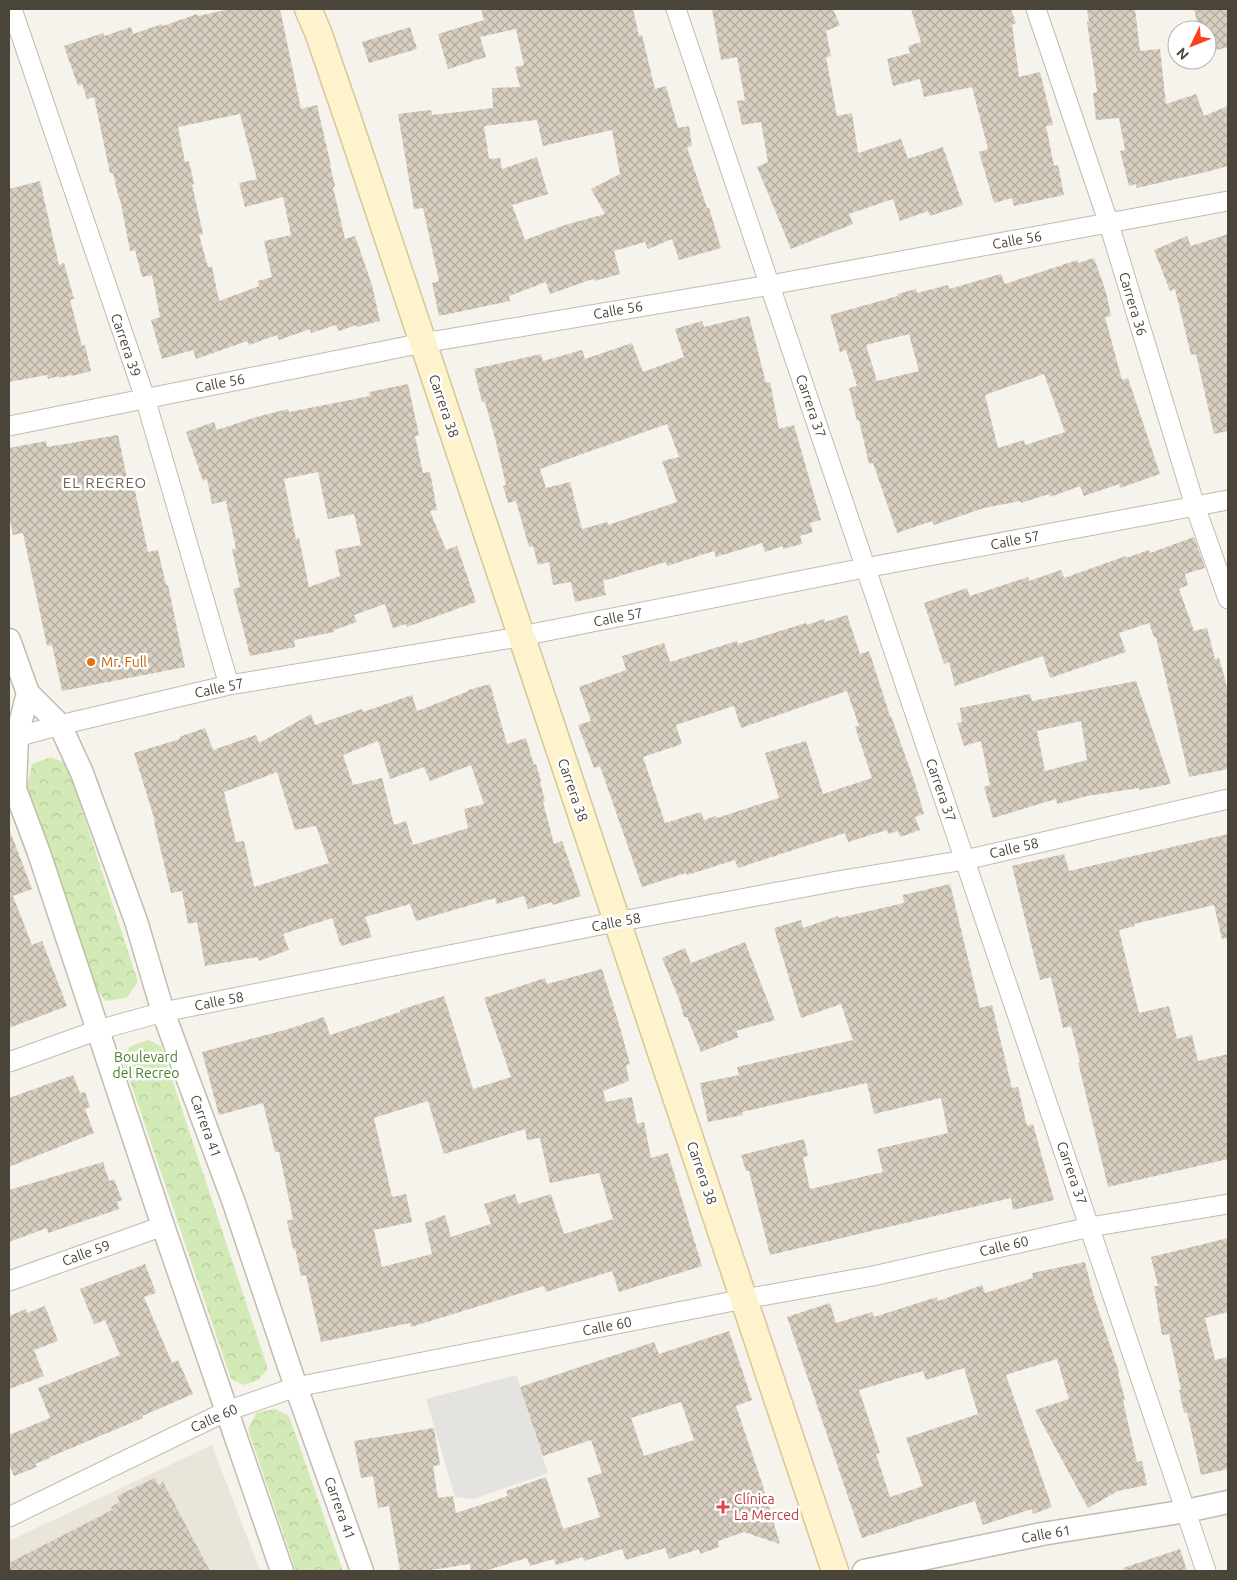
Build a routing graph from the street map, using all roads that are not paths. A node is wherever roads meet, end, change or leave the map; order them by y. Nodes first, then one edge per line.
1 (12, 9) edge
2 (308, 9) edge
3 (676, 9) edge
4 (1036, 9) edge
5 (1228, 201) edge
6 (1109, 224) junction
7 (770, 285) junction
8 (423, 343) junction
9 (145, 398) junction
10 (9, 426) edge
11 (1228, 500) edge
12 (1195, 506) junction
13 (866, 568) junction
14 (1228, 599) edge
15 (521, 636) junction
16 (9, 640) edge
17 (229, 685) junction
18 (28, 693) junction
19 (60, 725) junction
20 (13, 738) edge
21 (1228, 799) edge
22 (965, 860) junction
23 (617, 922) junction
24 (163, 1012) junction
25 (98, 1030) junction
26 (9, 1062) edge
27 (1228, 1204) edge
28 (163, 1226) junction
29 (1090, 1227) junction
30 (9, 1281) edge
31 (744, 1299) junction
32 (296, 1386) junction
33 (228, 1411) junction
34 (1228, 1502) edge
35 (1186, 1511) junction
36 (9, 1517) edge
37 (282, 1571) edge
38 (362, 1571) edge
39 (835, 1571) edge
40 (864, 1571) edge
41 (1206, 1571) edge

1 - 9 street, Carrera 39
2 - 8 main road, Carrera 38
3 - 7 street, Carrera 37
4 - 6 street, Carrera 36
5 - 6 street, Calle 56
6 - 7 street, Calle 56
6 - 12 street, Carrera 36
7 - 8 street, Calle 56
7 - 13 street, Carrera 37
8 - 9 street, Calle 56
8 - 15 main road, Carrera 38
9 - 10 street, Calle 56
9 - 17 street, Carrera 39
11 - 12 street, Calle 57
12 - 13 street, Calle 57
12 - 14 street, Carrera 36
13 - 15 street, Calle 57
13 - 22 street, Carrera 37
15 - 17 street, Calle 57
15 - 23 main road, Carrera 38
16 - 18 street, Carrera 41
17 - 19 street, Calle 57
18 - 19 street, Carrera 41
18 - 20 street
19 - 20 street, Calle 57
19 - 24 street, Carrera 41
20 - 25 street
21 - 22 street, Calle 58
22 - 23 street, Calle 58
22 - 29 street, Carrera 37
23 - 24 street, Calle 58
23 - 31 main road, Carrera 38
24 - 25 street, Calle 58
24 - 32 street, Carrera 41
25 - 26 street, Calle 58
25 - 28 street
27 - 29 street, Calle 60
28 - 30 street, Calle 59
28 - 33 street
29 - 31 street, Calle 60
29 - 35 street, Carrera 37
31 - 32 street, Calle 60
31 - 39 main road, Carrera 38
32 - 33 street, Calle 60
32 - 38 street, Carrera 41
33 - 36 street, Calle 60
33 - 37 street
34 - 35 street, Calle 61
35 - 40 street, Calle 61
35 - 41 street, Carrera 37

